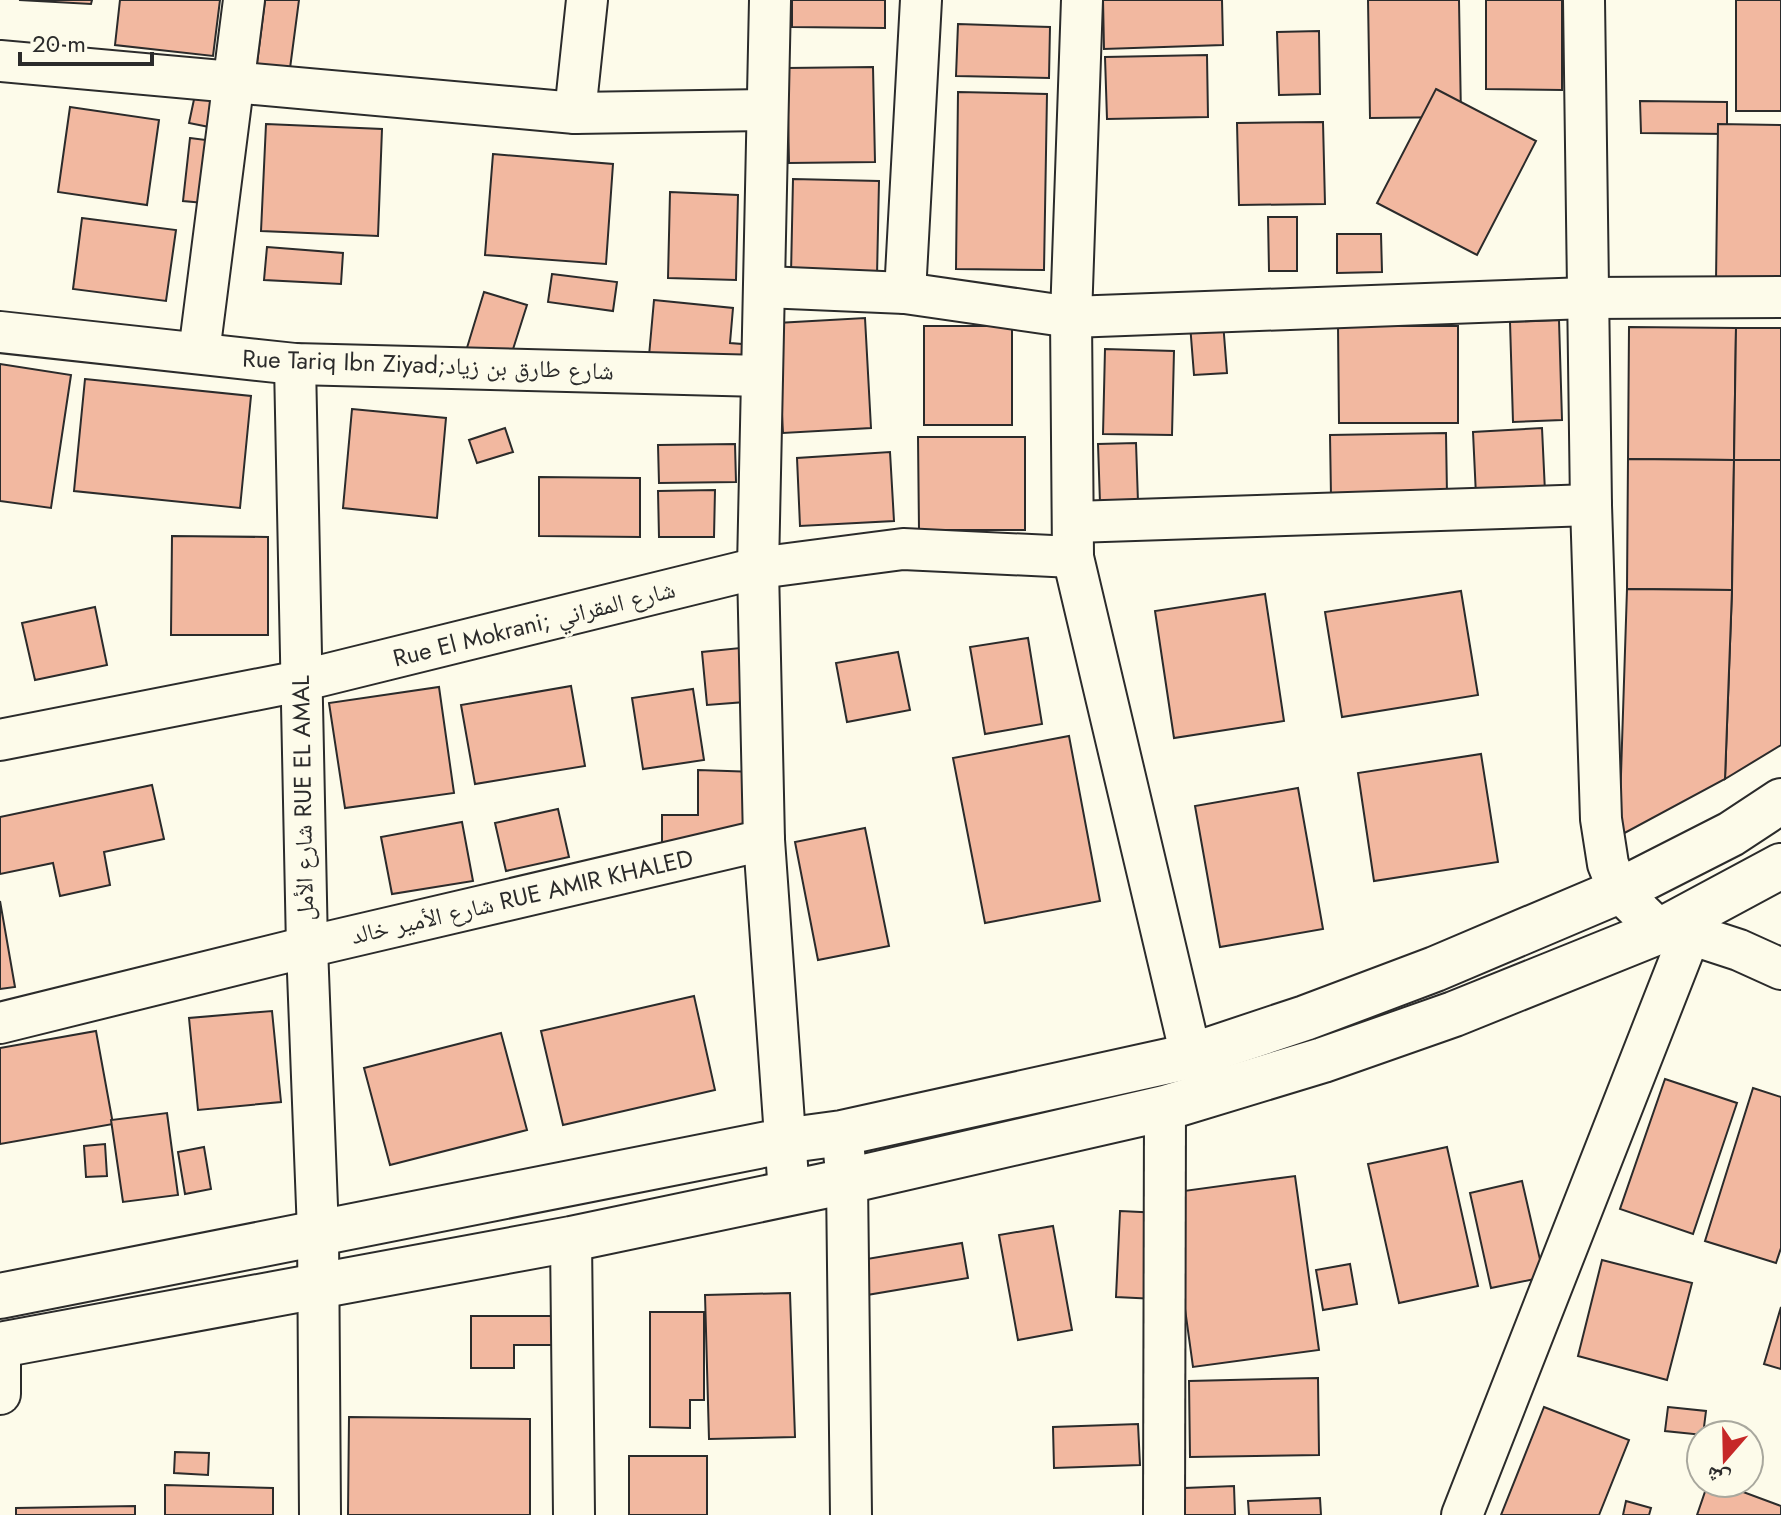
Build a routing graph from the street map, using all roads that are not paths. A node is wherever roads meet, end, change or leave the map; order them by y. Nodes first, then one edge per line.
1 (244, 0) edge
2 (587, 0) edge
3 (770, 0) edge
4 (921, 0) edge
5 (1082, 0) edge
6 (1584, 0) edge
7 (0, 61) edge
8 (235, 81) junction
9 (766, 110) junction
10 (575, 113) junction
11 (765, 287) junction
12 (905, 293) junction
13 (1781, 297) edge
14 (1587, 298) junction
15 (1071, 317) junction
16 (0, 332) edge
17 (199, 353) junction
18 (295, 364) junction
19 (762, 376) junction
20 (1591, 505) junction
21 (1073, 540) junction
22 (758, 568) junction
23 (300, 681) junction
24 (0, 740) edge
25 (1781, 801) edge
26 (764, 840) junction
27 (1781, 866) edge
28 (1619, 891) junction
29 (1675, 932) junction
30 (307, 947) junction
31 (1781, 969) edge
32 (0, 1023) edge
33 (1191, 1056) junction
34 (1165, 1108) junction
35 (842, 1133) junction
36 (783, 1141) junction
37 (847, 1181) junction
38 (789, 1193) junction
39 (318, 1232) junction
40 (571, 1239) junction
41 (319, 1286) junction
42 (0, 1296) edge
43 (0, 1345) edge
44 (0, 1394) edge
45 (320, 1515) edge
46 (574, 1515) edge
47 (851, 1515) edge
48 (1164, 1515) edge
49 (1462, 1515) edge

1 - 8 street
2 - 10 street
3 - 9 street
4 - 12 street
5 - 15 street
6 - 14 street
7 - 8 street
8 - 10 street
8 - 17 street
9 - 10 street
9 - 11 street
11 - 12 street
11 - 19 street
12 - 15 street
13 - 14 street
14 - 15 street
14 - 20 street
15 - 21 street
16 - 17 street, Rue Tariq Ibn Ziyad;شارع طارق بن زياد
17 - 18 street, Rue Tariq Ibn Ziyad;شارع طارق بن زياد
18 - 19 street, Rue Tariq Ibn Ziyad;شارع طارق بن زياد
18 - 23 street, شارع الأمل RUE EL AMAL
19 - 22 street
20 - 21 street, Rue El Mokrani; شارع المقراني
20 - 28 street
21 - 22 street, Rue El Mokrani; شارع المقراني
21 - 33 street
22 - 23 street, Rue El Mokrani; شارع المقراني
22 - 26 street
23 - 24 street, Rue El Mokrani; شارع المقراني
23 - 30 street, شارع الأمل RUE EL AMAL
25 - 28 main road
26 - 30 street, شارع الأمير خالد RUE AMIR KHALED
26 - 36 street
27 - 29 main road
28 - 29 street
28 - 33 main road
29 - 31 street
29 - 34 main road
29 - 49 street
30 - 32 street, شارع الأمير خالد RUE AMIR KHALED
30 - 39 street, شارع الأمل RUE EL AMAL
33 - 35 main road
34 - 37 main road
34 - 48 street
35 - 36 main road
35 - 37 street
36 - 38 street
36 - 39 main road
37 - 38 main road
37 - 47 street
38 - 40 main road
39 - 41 street, شارع الأمل RUE EL AMAL
39 - 42 main road
40 - 41 main road
40 - 46 street
41 - 43 main road
41 - 45 street, شارع الأمل RUE EL AMAL
43 - 44 street

